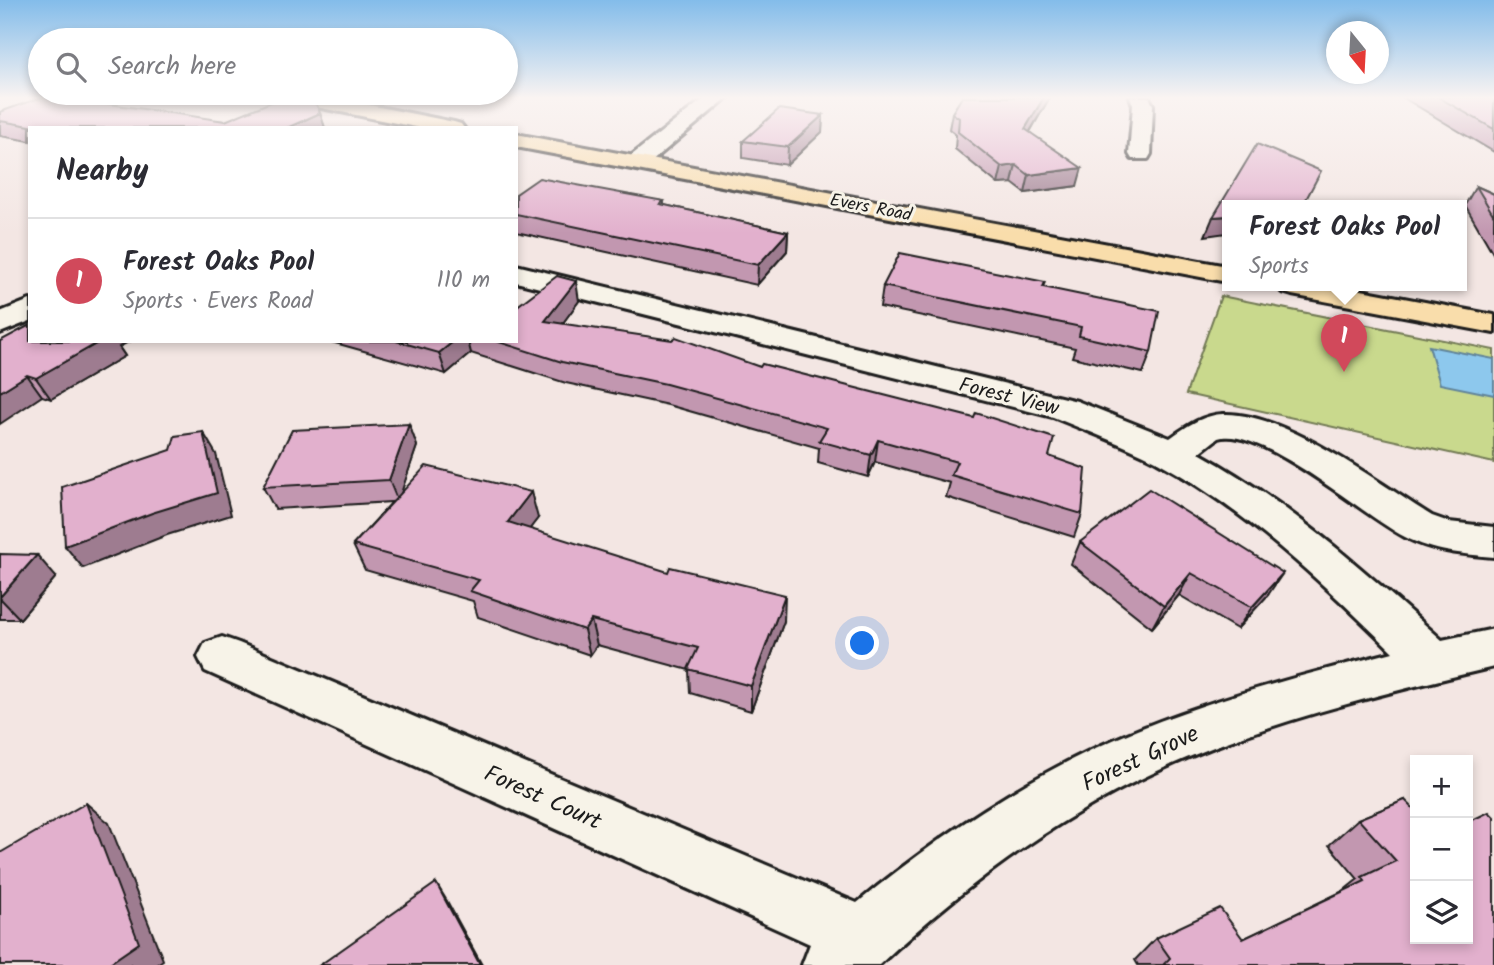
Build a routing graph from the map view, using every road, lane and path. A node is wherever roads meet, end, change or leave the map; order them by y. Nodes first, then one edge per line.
1 (527, 142) edge
2 (662, 142) edge
3 (1141, 142) edge
4 (1140, 154) dead end
5 (636, 163) junction
6 (518, 273) edge
7 (1222, 273) edge
8 (1319, 291) edge
9 (28, 310) edge
10 (0, 324) edge
11 (1494, 324) edge
12 (1173, 455) junction
13 (1494, 542) edge
14 (1494, 648) edge
15 (222, 657) dead end
16 (1433, 662) junction
17 (849, 951) edge

1 - 5 main road, Evers Road
2 - 5 street
3 - 4 street
5 - 7 main road, Evers Road
6 - 12 street, Forest View
8 - 11 main road
9 - 10 street
12 - 13 street
12 - 16 street, Forest View
14 - 16 street, Forest Grove
15 - 17 street, Forest Court
16 - 17 street, Forest Grove

